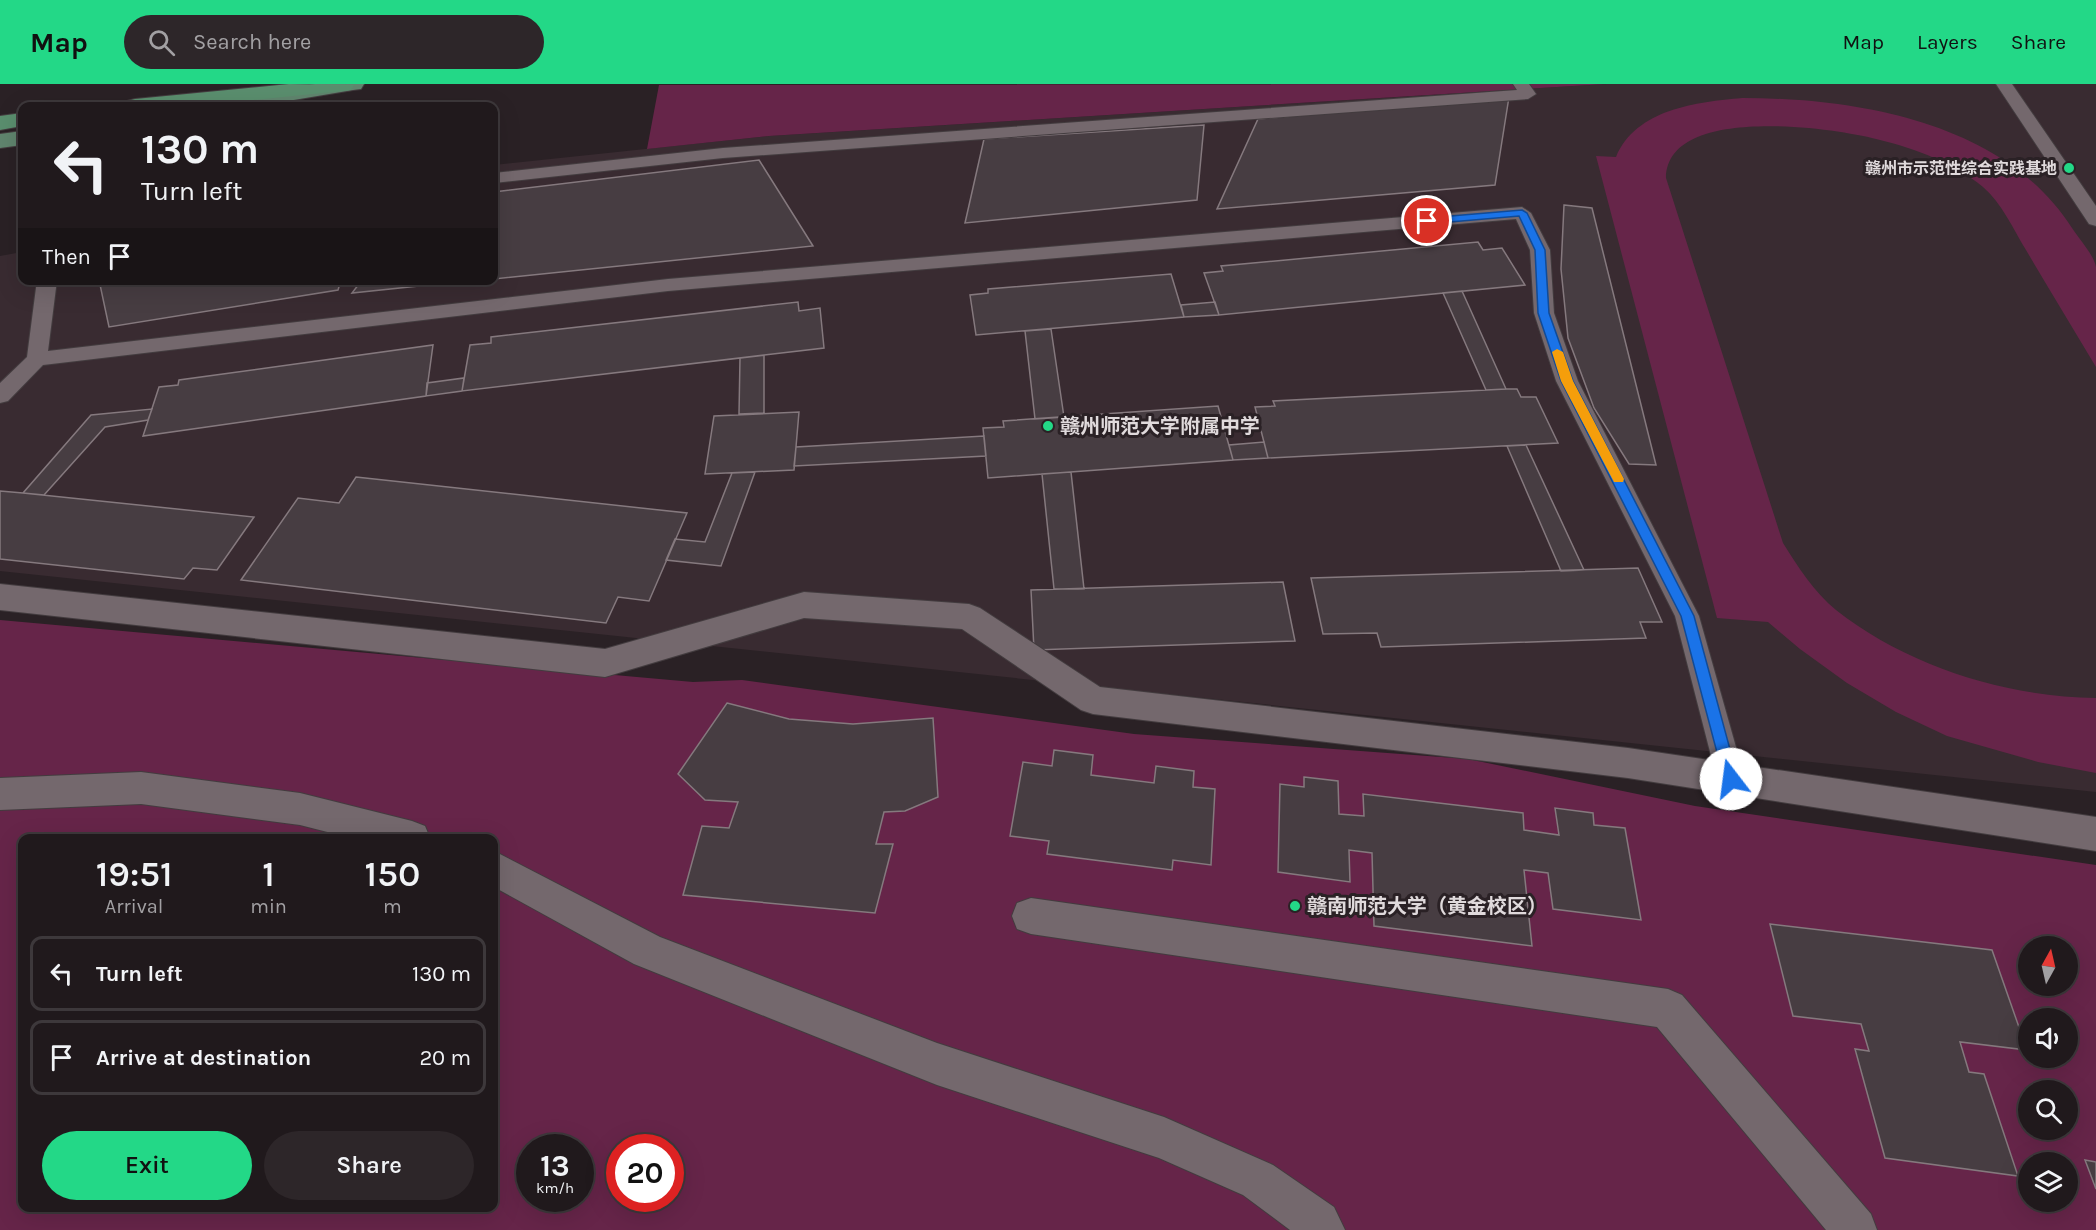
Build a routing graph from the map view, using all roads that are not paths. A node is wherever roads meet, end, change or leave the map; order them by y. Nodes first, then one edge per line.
1 (352, 84) edge
2 (1521, 84) edge
3 (2004, 84) edge
4 (344, 85) edge
5 (175, 102) edge
6 (246, 102) edge
7 (18, 121) edge
8 (0, 123) edge
9 (18, 139) edge
10 (0, 141) edge
11 (498, 178) edge
12 (2096, 220) edge
13 (46, 285) edge
14 (37, 359) junction
15 (0, 396) edge
16 (0, 597) edge
17 (1731, 779) junction
18 (0, 794) edge
19 (397, 834) edge
20 (2096, 834) edge
21 (498, 870) edge
22 (1031, 916) dead end
23 (1323, 1230) edge
24 (1856, 1230) edge

1 - 4 main road
2 - 11 lane
3 - 12 lane
4 - 5 highway
4 - 6 main road
7 - 8 highway
9 - 10 main road
13 - 14 lane
14 - 15 lane
14 - 17 lane
16 - 17 street
17 - 20 street
18 - 19 street
21 - 23 street
22 - 24 street

